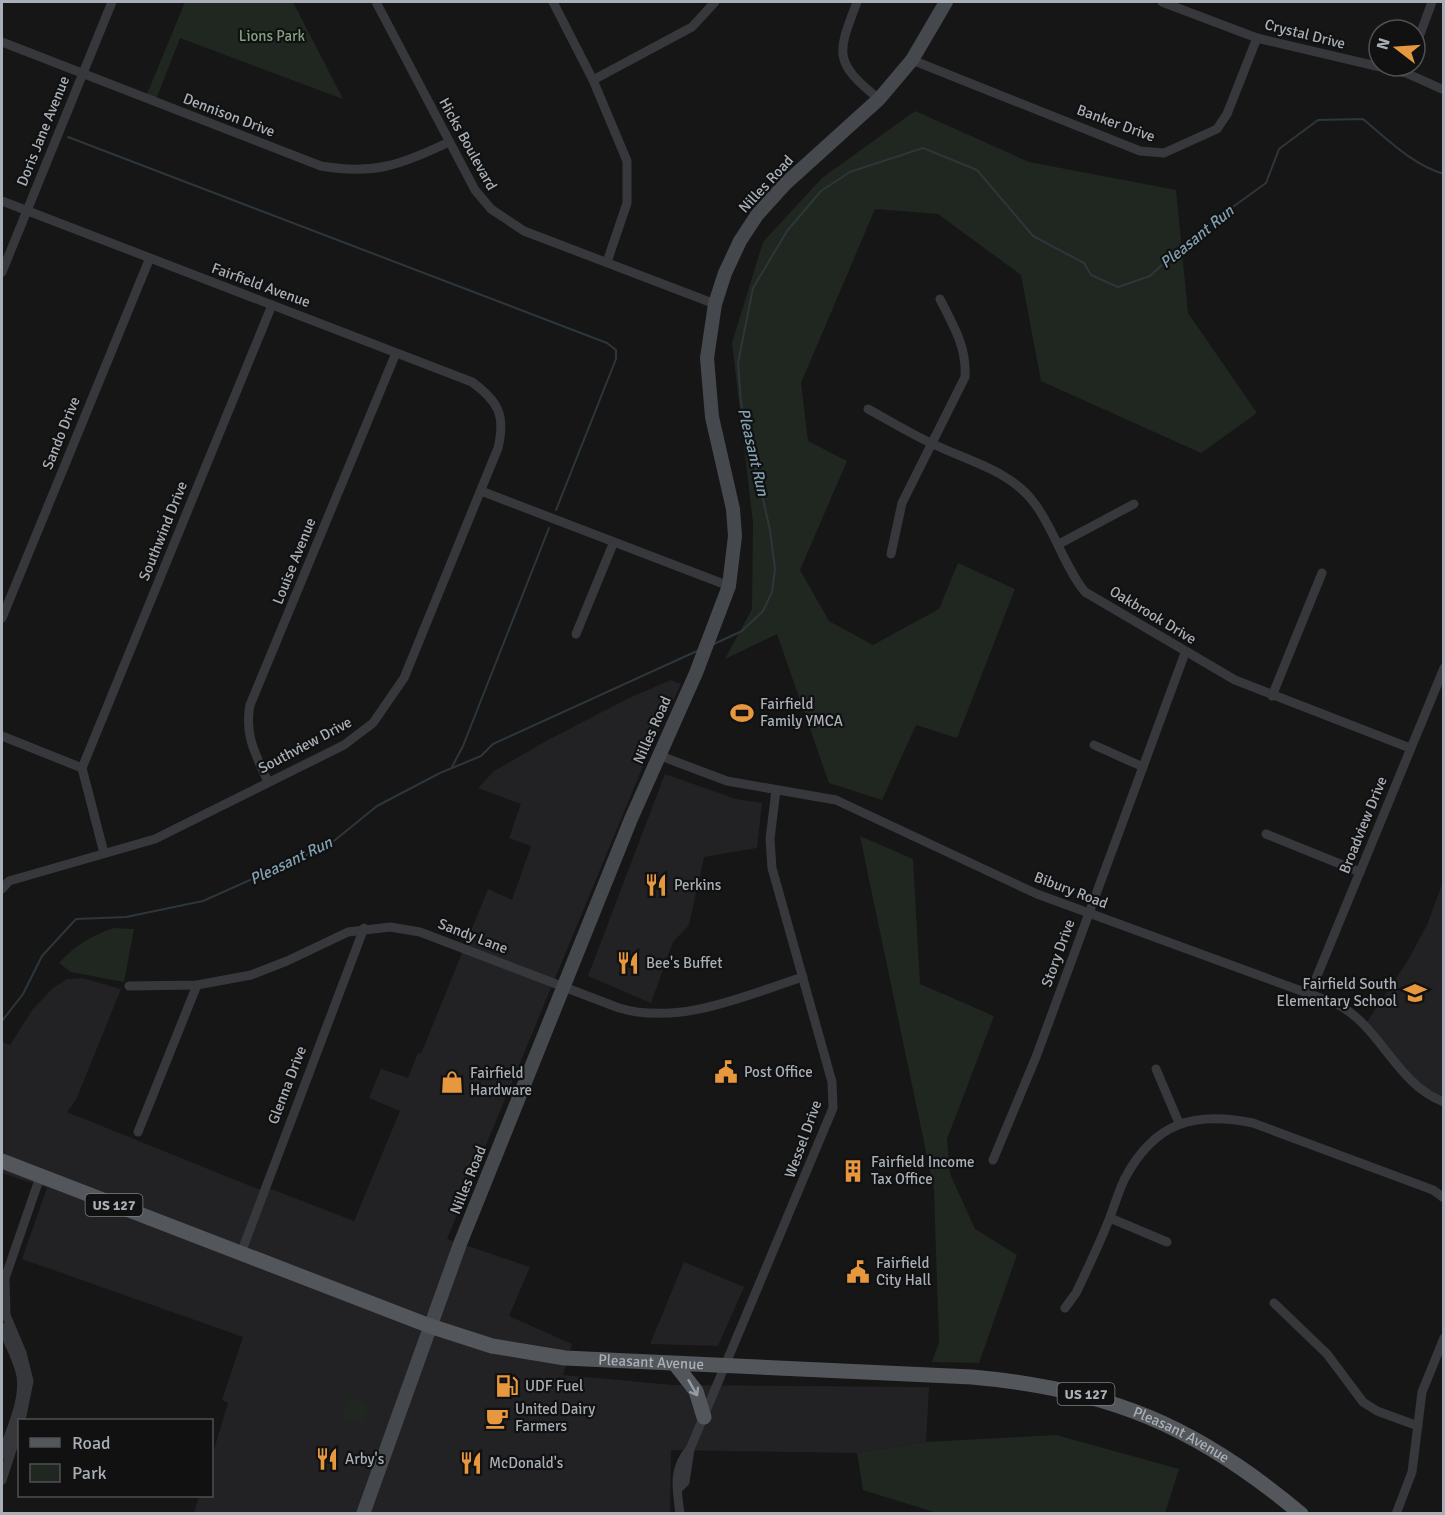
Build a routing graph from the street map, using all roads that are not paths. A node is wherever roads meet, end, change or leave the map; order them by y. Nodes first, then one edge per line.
1 (112, 2) edge
2 (376, 2) edge
3 (553, 2) edge
4 (715, 2) edge
5 (857, 2) edge
6 (946, 2) edge
7 (1161, 2) edge
8 (1432, 2) edge
9 (1426, 18) edge
10 (1257, 38) junction
11 (2, 42) edge
12 (912, 60) junction
13 (1367, 61) edge
14 (82, 73) junction
15 (1422, 78) edge
16 (593, 80) junction
17 (1443, 90) edge
18 (879, 99) junction
19 (449, 142) junction
20 (2, 201) edge
21 (27, 210) junction
22 (149, 260) junction
23 (608, 262) junction
24 (2, 272) edge
25 (940, 299) dead end
26 (716, 304) junction
27 (272, 305) junction
28 (396, 353) junction
29 (868, 409) dead end
30 (499, 411) joint
31 (933, 444) junction
32 (481, 491) junction
33 (1134, 504) dead end
34 (613, 544) junction
35 (1059, 544) junction
36 (891, 554) dead end
37 (1322, 573) dead end
38 (729, 586) junction
39 (2, 618) edge
40 (576, 634) dead end
41 (1185, 653) junction
42 (1443, 668) edge
43 (1272, 696) junction
44 (2, 736) edge
45 (1094, 745) dead end
46 (1410, 748) junction
47 (658, 755) junction
48 (1141, 766) junction
49 (82, 768) junction
50 (268, 782) junction
51 (776, 790) junction
52 (1266, 834) dead end
53 (104, 853) junction
54 (1360, 872) junction
55 (5, 879) edge
56 (2, 889) edge
57 (1089, 913) junction
58 (364, 928) junction
59 (803, 977) junction
60 (197, 985) junction
61 (129, 986) dead end
62 (565, 987) junction
63 (1310, 993) junction
64 (1156, 1069) dead end
65 (1443, 1102) edge
66 (1179, 1123) junction
67 (138, 1132) dead end
68 (993, 1160) dead end
69 (2, 1161) edge
70 (40, 1176) junction
71 (1443, 1198) edge
72 (1110, 1218) junction
73 (1167, 1242) dead end
74 (241, 1253) junction
75 (3, 1283) edge
76 (1274, 1303) dead end
77 (1065, 1308) dead end
78 (430, 1326) junction
79 (2, 1327) edge
80 (1443, 1338) edge
81 (675, 1364) junction
82 (726, 1366) junction
83 (704, 1417) junction
84 (21, 1419) edge
85 (1418, 1426) junction
86 (18, 1431) edge
87 (2, 1455) edge
88 (2, 1480) edge
89 (363, 1514) edge
90 (680, 1514) edge
91 (1301, 1514) edge
92 (1396, 1514) edge

1 - 14 street, Doris Jane Avenue
2 - 19 street, Hicks Boulevard
3 - 16 street
4 - 16 street
5 - 18 street
6 - 12 street, Nilles Road
7 - 10 street, Crystal Drive
8 - 9 street
10 - 12 street, Banker Drive
10 - 13 street, Crystal Drive
11 - 14 street, Dennison Drive
12 - 18 street, Nilles Road
14 - 19 street, Dennison Drive
14 - 21 street, Doris Jane Avenue
15 - 17 street, Crystal Drive
16 - 23 street
18 - 26 street, Nilles Road
19 - 23 street, Hicks Boulevard
20 - 21 street, Fairfield Avenue
21 - 22 street, Fairfield Avenue
21 - 24 street, Doris Jane Avenue
22 - 27 street, Fairfield Avenue
22 - 39 street, Sando Drive
23 - 26 street, Hicks Boulevard
25 - 31 street
26 - 38 street, Nilles Road
27 - 28 street, Fairfield Avenue
27 - 49 street, Southwind Drive
28 - 30 street, Fairfield Avenue
28 - 50 street, Louise Avenue
29 - 31 street, Oakbrook Drive
30 - 32 street, Southview Drive
31 - 35 street, Oakbrook Drive
31 - 36 street
32 - 34 street
32 - 50 street, Southview Drive
33 - 35 street
34 - 38 street
34 - 40 street
35 - 41 street, Oakbrook Drive
37 - 43 street
38 - 47 street, Nilles Road
41 - 43 street, Oakbrook Drive
41 - 48 street, Story Drive
42 - 46 street, Broadview Drive
43 - 46 street, Oakbrook Drive
44 - 49 street
45 - 48 street
46 - 54 street, Broadview Drive
47 - 51 street, Bibury Road
47 - 62 street, Nilles Road
48 - 57 street, Story Drive
49 - 53 street
50 - 53 street, Southview Drive
51 - 57 street, Bibury Road
51 - 59 street, Wessel Drive
52 - 54 street
53 - 55 street, Southview Drive
54 - 63 street, Broadview Drive
55 - 56 street, Southview Drive
57 - 63 street, Bibury Road
57 - 68 street, Story Drive
58 - 60 street, Sandy Lane
58 - 62 street, Sandy Lane
58 - 74 street, Glenna Drive
59 - 62 street, Sandy Lane
59 - 82 street, Wessel Drive
60 - 61 street, Sandy Lane
60 - 67 street
62 - 78 street, Nilles Road
63 - 65 street, Bibury Road
64 - 66 street
66 - 71 street
66 - 72 street
69 - 70 main road, Pleasant Avenue / US 127
70 - 74 main road, Pleasant Avenue / US 127
70 - 75 street
72 - 73 street
72 - 77 street
74 - 78 main road, Pleasant Avenue / US 127
75 - 84 street
76 - 85 street
78 - 81 main road, Pleasant Avenue / US 127
78 - 89 street, Nilles Road
79 - 87 street
80 - 85 street
81 - 82 main road, Pleasant Avenue / US 127
81 -> 83 main road
82 - 83 street, Wessel Drive
82 - 91 main road, Pleasant Avenue / US 127
83 - 90 street, Wessel Drive
85 - 92 street
86 - 88 street

